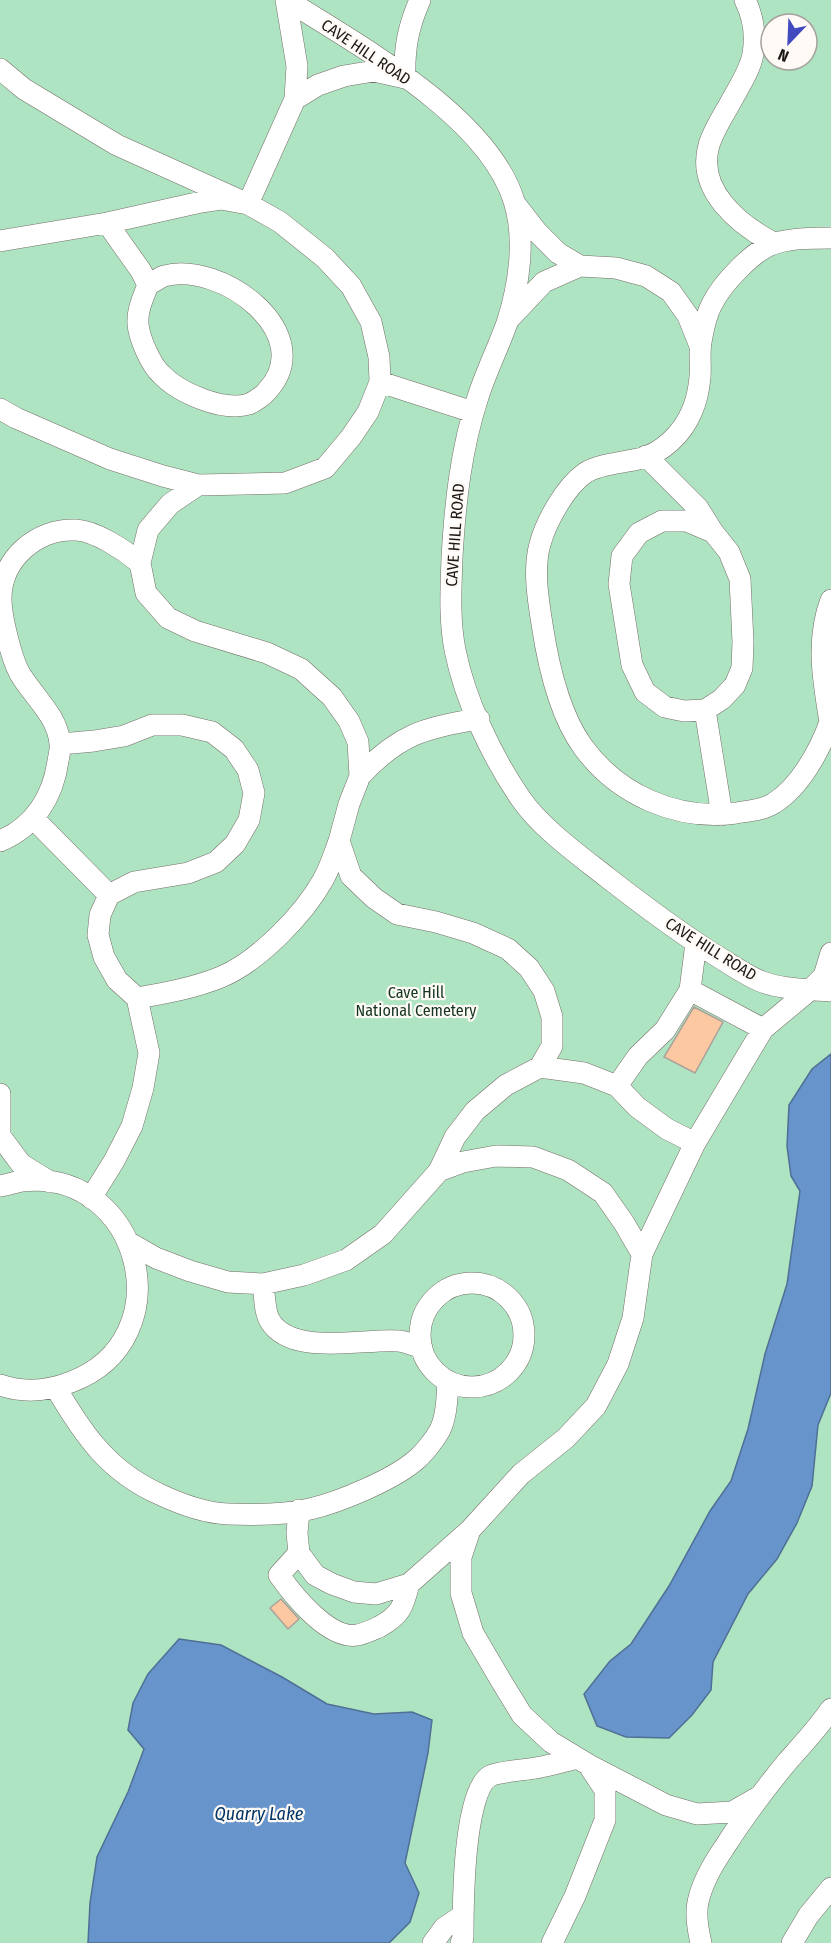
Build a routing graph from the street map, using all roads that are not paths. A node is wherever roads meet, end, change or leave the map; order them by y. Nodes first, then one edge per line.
1 (286, 0) edge
2 (420, 0) edge
3 (745, 0) edge
4 (0, 69) edge
5 (405, 78) junction
6 (296, 99) junction
7 (514, 203) junction
8 (248, 204) junction
9 (107, 223) junction
10 (831, 238) edge
11 (0, 242) edge
12 (774, 243) junction
13 (579, 266) junction
14 (148, 285) junction
15 (508, 321) junction
16 (700, 346) junction
17 (380, 382) junction
18 (473, 412) junction
19 (5, 415) edge
20 (646, 456) junction
21 (198, 485) junction
22 (713, 532) junction
23 (140, 563) junction
24 (831, 600) edge
25 (0, 668) edge
26 (20, 675) junction
27 (705, 711) junction
28 (479, 719) junction
29 (831, 725) edge
30 (61, 744) junction
31 (360, 776) junction
32 (722, 815) junction
33 (33, 818) junction
34 (0, 841) edge
35 (339, 842) junction
36 (109, 895) junction
37 (696, 943) junction
38 (831, 953) edge
39 (690, 990) junction
40 (821, 990) edge
41 (137, 998) junction
42 (763, 1029) junction
43 (540, 1067) junction
44 (617, 1086) junction
45 (0, 1094) edge
46 (1, 1138) edge
47 (695, 1143) junction
48 (439, 1172) junction
49 (51, 1182) junction
50 (0, 1186) edge
51 (91, 1198) junction
52 (128, 1242) junction
53 (642, 1254) junction
54 (263, 1284) junction
55 (422, 1348) junction
56 (448, 1381) junction
57 (0, 1385) edge
58 (56, 1388) junction
59 (299, 1510) junction
60 (470, 1530) junction
61 (299, 1553) junction
62 (409, 1584) junction
63 (831, 1709) edge
64 (583, 1762) junction
65 (760, 1796) junction
66 (831, 1888) edge
67 (463, 1915) junction
68 (432, 1943) edge
69 (460, 1943) edge
70 (552, 1943) edge
71 (701, 1943) edge
72 (792, 1943) edge

1 - 5 street, CAVE HILL ROAD
1 - 6 street
2 - 5 street
3 - 12 street
4 - 8 street
5 - 6 street
5 - 7 street, CAVE HILL ROAD
6 - 8 street
7 - 13 street
7 - 15 street, CAVE HILL ROAD
8 - 9 street
8 - 17 street
9 - 11 street
9 - 14 street
10 - 12 street
12 - 16 street
13 - 15 street
13 - 16 street
14 - 14 street
15 - 18 street, CAVE HILL ROAD
16 - 20 street
17 - 18 street
17 - 21 street
18 - 28 street, CAVE HILL ROAD
19 - 21 street
20 - 22 street
20 - 32 street
21 - 23 street
22 - 27 street
22 - 27 street
23 - 26 street
23 - 31 street
24 - 29 street
25 - 26 street
26 - 30 street
27 - 32 street
28 - 31 street
28 - 37 street, CAVE HILL ROAD
29 - 32 street
30 - 33 street
30 - 36 street
31 - 35 street
33 - 34 street
33 - 36 street
35 - 41 street
35 - 43 street
36 - 41 street
37 - 39 street
37 - 40 street, CAVE HILL ROAD
38 - 40 street
39 - 42 street
39 - 44 street
40 - 42 street
41 - 51 street
42 - 47 street
43 - 44 street
43 - 48 street
44 - 47 street
45 - 46 street
46 - 49 street
47 - 53 street
48 - 53 street
48 - 54 street
49 - 50 street
49 - 51 street
51 - 52 street
52 - 54 street
52 - 58 street
53 - 60 street
54 - 55 street
55 - 56 street
55 - 56 street
56 - 59 street
57 - 58 street
58 - 59 street
59 - 61 street
60 - 62 street
60 - 64 street
61 - 62 street
61 - 62 street
63 - 65 street
64 - 65 street
64 - 67 street
64 - 70 street
65 - 71 street
66 - 72 street
67 - 68 street
67 - 69 street

